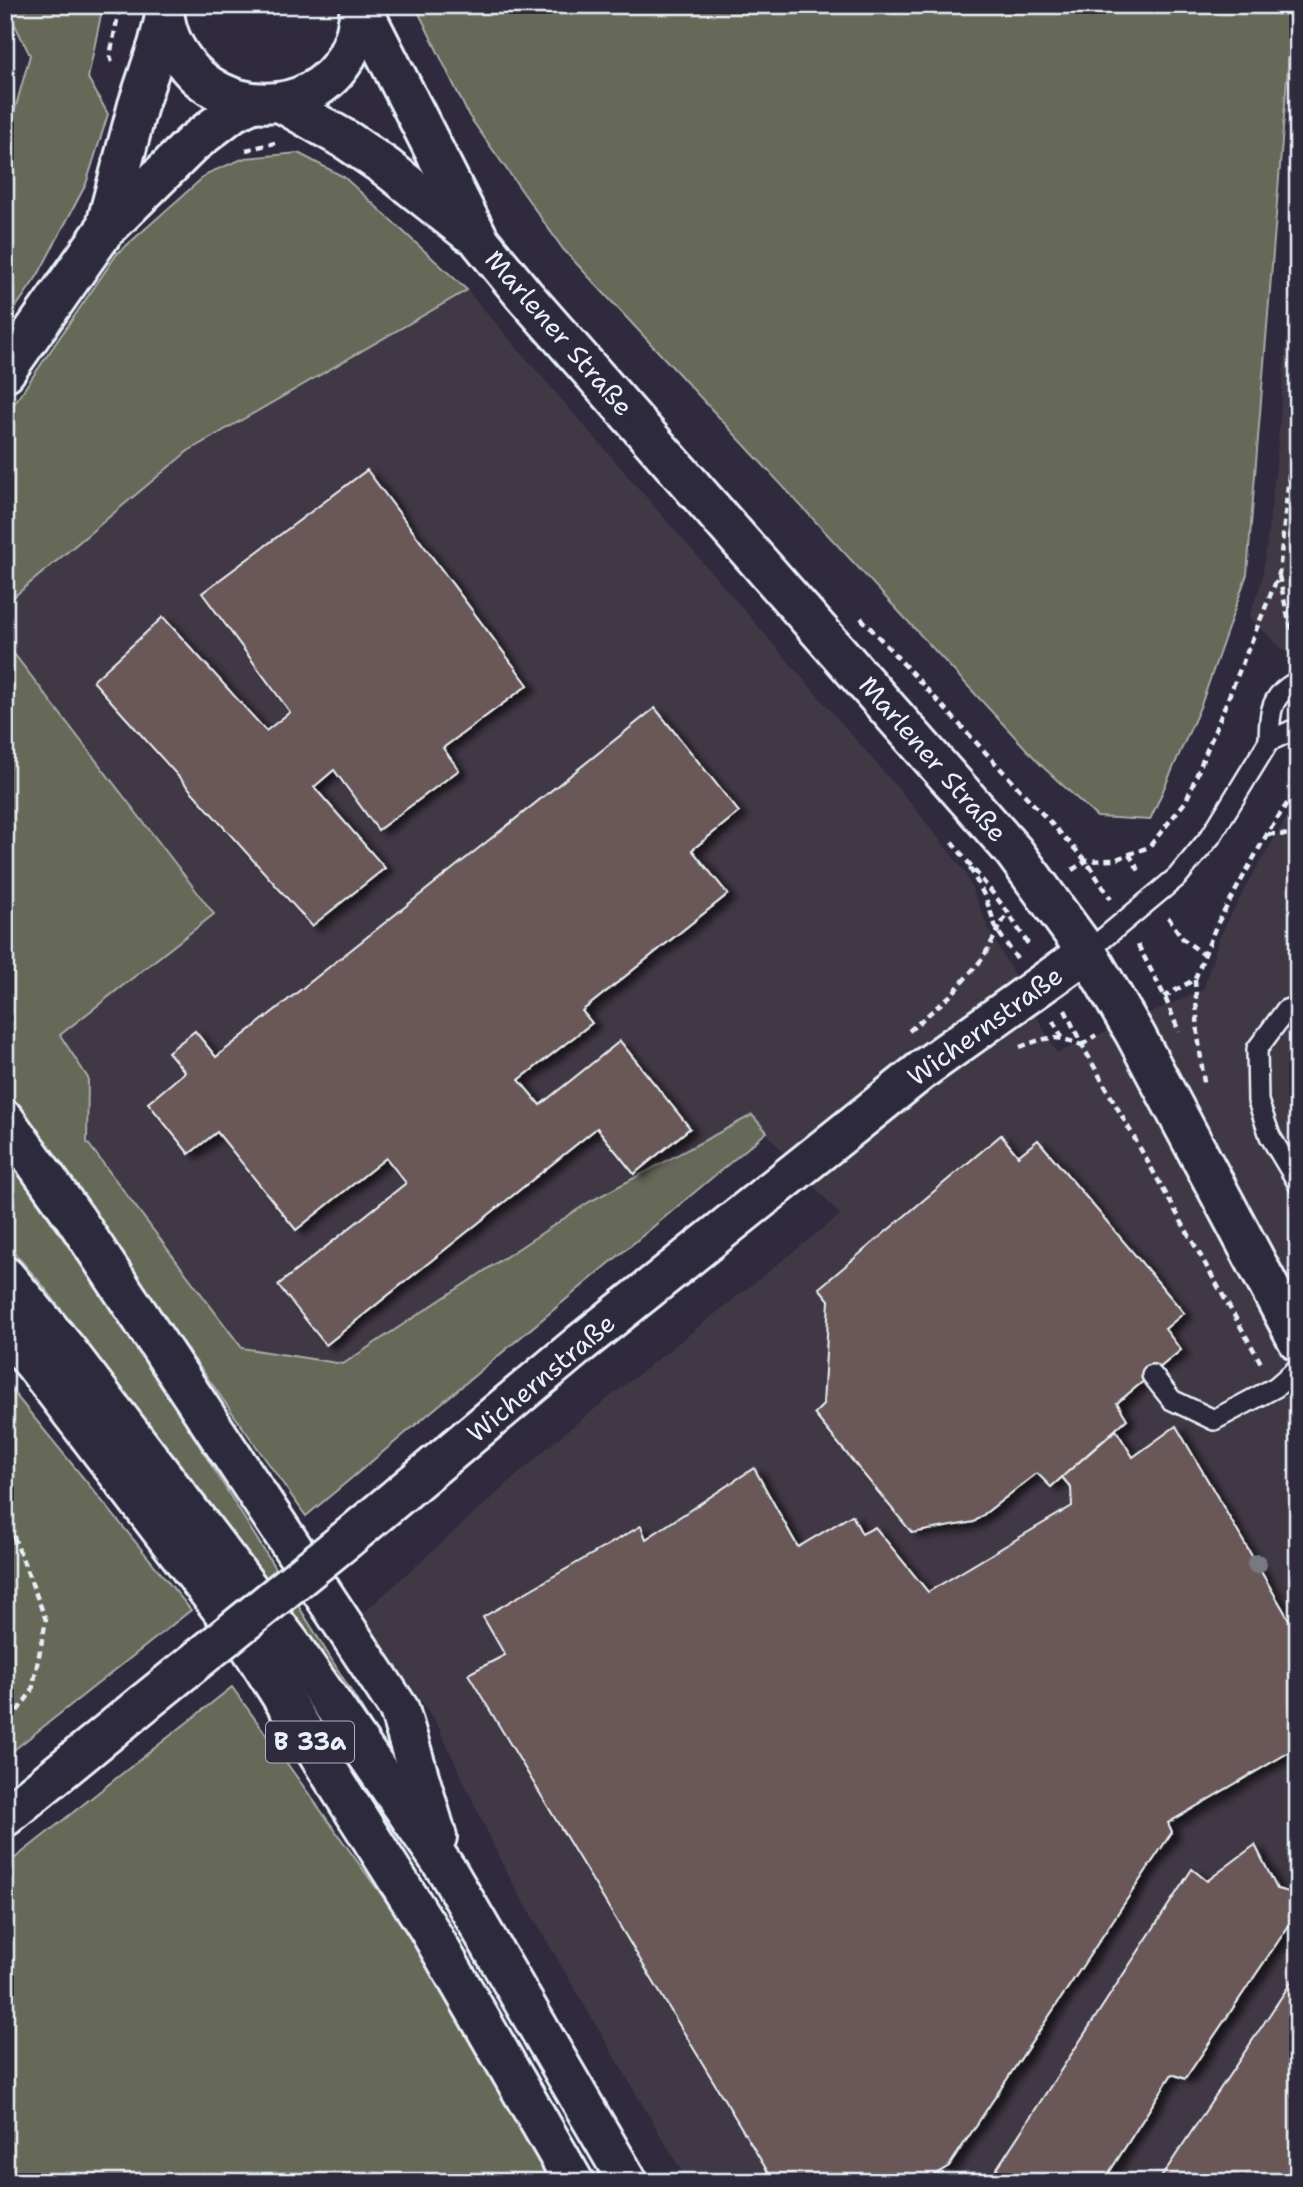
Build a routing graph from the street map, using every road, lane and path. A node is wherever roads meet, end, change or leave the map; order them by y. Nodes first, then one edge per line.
1 (120, 5) edge
2 (360, 6) edge
3 (164, 13) edge
4 (265, 103) junction
5 (138, 105) junction
6 (279, 142) dead end
7 (244, 151) dead end
8 (104, 231) junction
9 (480, 241) junction
10 (5, 372) edge
11 (1298, 386) edge
12 (1279, 574) junction
13 (856, 612) dead end
14 (1298, 642) edge
15 (1298, 681) edge
16 (1298, 727) edge
17 (1269, 741) junction
18 (1298, 787) edge
19 (1267, 834) junction
20 (1298, 835) edge
21 (949, 838) dead end
22 (1086, 861) junction
23 (1125, 921) junction
24 (1087, 952) junction
25 (1195, 979) junction
26 (1037, 989) junction
27 (1165, 997) junction
28 (1298, 1006) edge
29 (1062, 1037) dead end
30 (1182, 1040) dead end
31 (1082, 1045) dead end
32 (1197, 1079) dead end
33 (5, 1119) edge
34 (1298, 1183) edge
35 (5, 1276) edge
36 (5, 1330) edge
37 (1298, 1341) edge
38 (1298, 1368) edge
39 (1152, 1374) dead end
40 (1276, 1387) junction
41 (1298, 1420) edge
42 (5, 1514) edge
43 (5, 1728) edge
44 (5, 1817) edge
45 (448, 1872) junction
46 (573, 2182) edge
47 (628, 2182) edge

1 - 5 path
2 - 4 main road
2 - 9 main road, Marlener Straße
3 - 4 main road, Marlener Straße
3 - 5 main road
4 - 8 main road
4 - 9 main road, Marlener Straße
5 - 8 main road
6 - 7 path
8 - 10 main road
9 - 24 main road, Marlener Straße
11 - 12 path
12 - 14 path
12 - 22 path
13 - 22 path
15 - 17 lane
16 - 17 lane
17 - 23 lane
18 - 19 path
19 - 20 path
19 - 25 path
21 - 26 path
22 - 23 path
23 - 24 lane
23 - 27 path
24 - 26 main road, Wichernstraße
24 - 37 main road, Marlener Straße
25 - 27 path
25 - 32 path
26 - 29 path
26 - 44 main road, Wichernstraße, bridge
27 - 30 path
28 - 34 lane
31 - 40 path
33 - 45 main road
35 - 45 main road, B 33a
36 - 46 main road, B 33a
38 - 40 lane
39 - 40 lane
40 - 41 path
42 - 43 path
45 - 47 main road, B 33a

